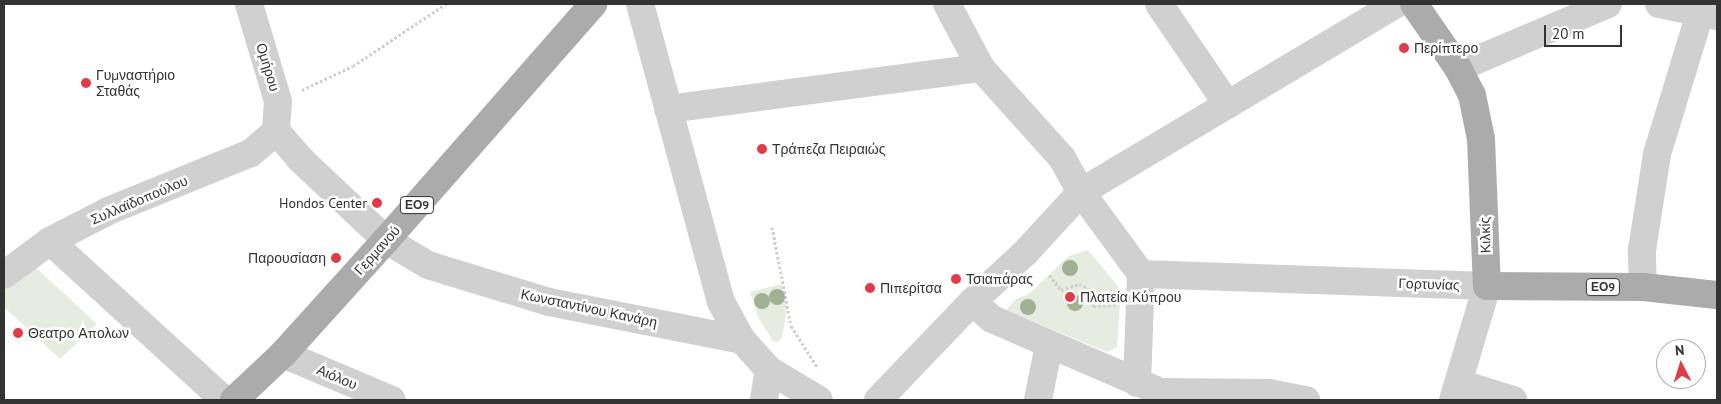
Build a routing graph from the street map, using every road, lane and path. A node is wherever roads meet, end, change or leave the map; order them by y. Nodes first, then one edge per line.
1 (249, 4) edge
2 (446, 4) edge
3 (593, 4) edge
4 (640, 4) edge
5 (947, 4) edge
6 (1159, 4) edge
7 (1396, 4) edge
8 (1414, 4) edge
9 (1608, 4) edge
10 (1659, 4) edge
11 (1709, 15) edge
12 (981, 68) junction
13 (1458, 68) junction
14 (278, 101) junction
15 (1228, 105) junction
16 (668, 109) junction
17 (276, 131) junction
18 (1081, 192) junction
19 (772, 227) dead end
20 (386, 240) junction
21 (50, 241) junction
22 (4, 274) edge
23 (1141, 274) junction
24 (1050, 276) dead end
25 (1487, 286) junction
26 (1643, 287) junction
27 (1717, 296) edge
28 (972, 302) junction
29 (1120, 305) dead end
30 (742, 340) junction
31 (1049, 345) junction
32 (283, 354) junction
33 (769, 370) junction
34 (821, 388) edge
35 (1153, 392) edge
36 (1456, 392) edge
37 (224, 400) edge
38 (234, 400) edge
39 (392, 400) edge
40 (764, 400) edge
41 (878, 400) edge
42 (1038, 400) edge
43 (1306, 400) edge
44 (1513, 400) edge

1 - 14 street, Ομήρου
2 - 14 path
3 - 20 main road, Γερμανού / ΕΟ9
4 - 16 street
5 - 12 street
6 - 15 street
7 - 15 street
8 - 13 main road, Κιλκίς
9 - 13 street
10 - 11 street
11 - 26 street
12 - 16 street
12 - 18 street
13 - 25 main road, Κιλκίς
14 - 17 street, Ομήρου
15 - 18 street
16 - 30 street
17 - 20 street, Κωνσταντίνου Κανάρη
17 - 21 street, Συλλαϊδοπούλου
18 - 23 street
18 - 28 street
19 - 34 path
20 - 30 street, Κωνσταντίνου Κανάρη
20 - 32 main road, Γερμανού / ΕΟ9
21 - 22 street, Συλλαϊδοπούλου
21 - 37 street
23 - 25 street, Γορτυνίας
23 - 35 street
24 - 29 path
25 - 26 main road, Γορτυνίας / ΕΟ9
25 - 36 street, Κιλκίς
26 - 27 main road, Γορτυνίας / ΕΟ9
28 - 31 street
28 - 41 street
30 - 33 street
31 - 35 street
31 - 42 street
32 - 38 main road, Γερμανού / ΕΟ9
32 - 39 street, Αιόλου
33 - 34 street
33 - 40 street
35 - 43 street
36 - 44 street

